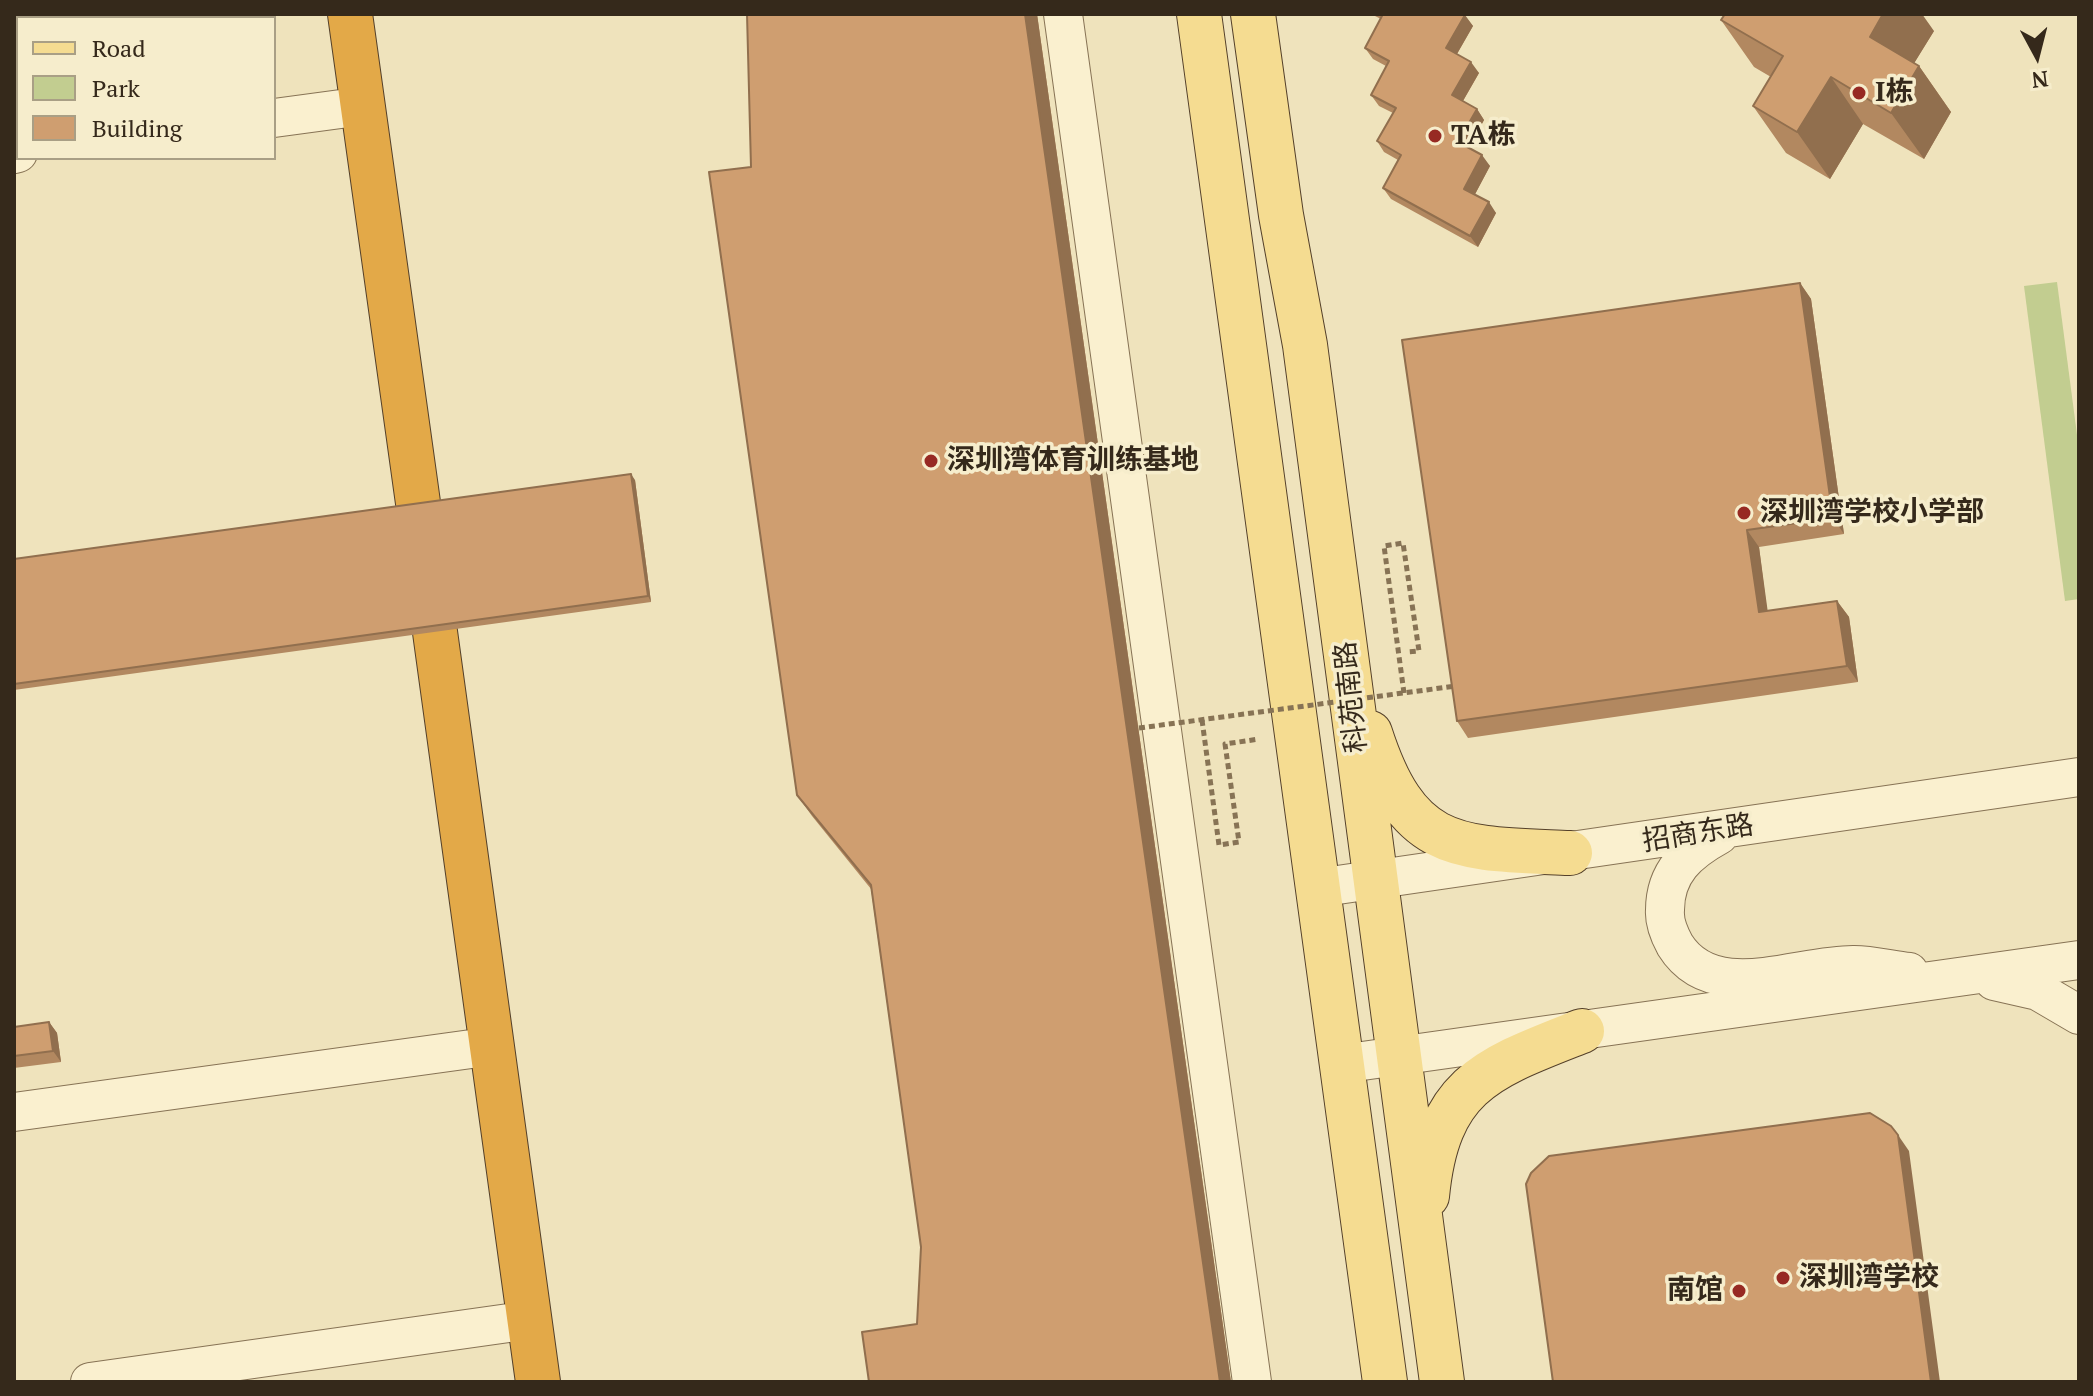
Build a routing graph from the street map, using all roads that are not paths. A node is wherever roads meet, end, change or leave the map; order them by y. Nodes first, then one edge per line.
1 (350, 14) edge
2 (1063, 14) edge
3 (1199, 14) edge
4 (1253, 14) edge
5 (363, 106) junction
6 (276, 118) edge
7 (419, 510) edge
8 (435, 632) edge
9 (1349, 667) junction
10 (2071, 773) edge
11 (1727, 830) junction
12 (1570, 853) junction
13 (1374, 880) junction
14 (1317, 888) junction
15 (2079, 960) edge
16 (1952, 978) junction
17 (2079, 1015) edge
18 (1582, 1031) junction
19 (493, 1046) junction
20 (1398, 1056) junction
21 (1341, 1064) junction
22 (14, 1112) edge
23 (1422, 1246) junction
24 (530, 1320) junction
25 (90, 1382) edge
26 (538, 1382) edge
27 (1252, 1382) edge
28 (1385, 1382) edge
29 (1442, 1382) edge

1 - 5 highway
2 - 27 street
3 - 14 main road, 科苑南路
4 - 9 main road, 科苑南路
5 - 6 street
5 - 7 highway
8 - 19 highway
9 - 12 main road
9 - 13 main road, 科苑南路
10 - 11 street, 招商东路
11 - 12 street, 招商东路
11 - 16 street
12 - 13 street, 招商东路
13 - 14 street, 招商东路
13 - 20 main road, 科苑南路
14 - 21 main road, 科苑南路
15 - 16 street
16 - 17 street
16 - 18 street
18 - 20 street
18 - 23 main road
19 - 22 street
19 - 24 highway
20 - 21 street
20 - 23 main road, 科苑南路
21 - 28 main road, 科苑南路
23 - 29 main road, 科苑南路
24 - 25 street
24 - 26 highway

